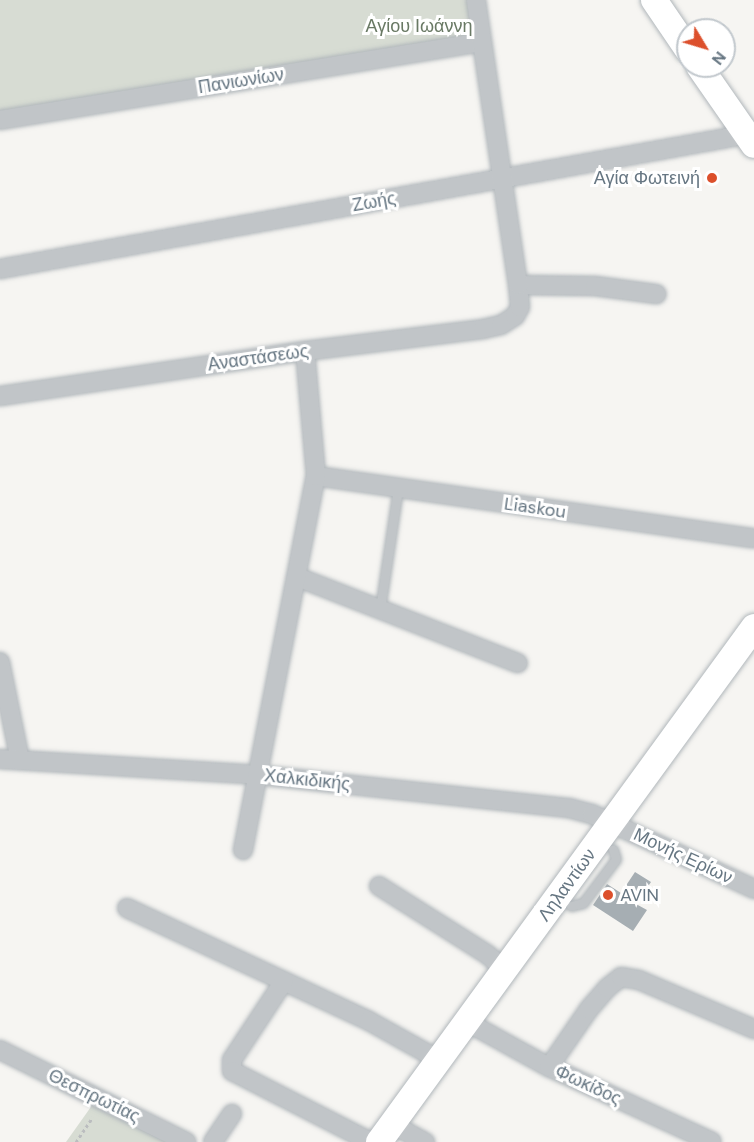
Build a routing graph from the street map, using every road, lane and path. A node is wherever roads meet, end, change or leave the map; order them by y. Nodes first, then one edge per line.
1 (476, 0) edge
2 (654, 0) edge
3 (676, 32) edge
4 (482, 42) junction
5 (708, 78) edge
6 (0, 120) edge
7 (752, 138) edge
8 (503, 179) junction
9 (0, 269) edge
10 (518, 285) junction
11 (656, 294) dead end
12 (305, 351) junction
13 (0, 396) edge
14 (316, 476) junction
15 (398, 489) junction
16 (754, 538) edge
17 (297, 577) junction
18 (380, 609) junction
19 (754, 627) edge
20 (0, 662) edge
21 (518, 663) dead end
22 (0, 759) edge
23 (20, 760) junction
24 (259, 775) junction
25 (612, 823) junction
26 (614, 849) dead end
27 (243, 850) dead end
28 (379, 886) dead end
29 (754, 889) edge
30 (571, 906) dead end
31 (127, 908) dead end
32 (505, 970) junction
33 (284, 981) junction
34 (467, 1022) junction
35 (754, 1029) edge
36 (0, 1050) edge
37 (439, 1060) junction
38 (549, 1067) junction
39 (104, 1101) junction
40 (232, 1114) dead end
41 (386, 1133) edge
42 (75, 1142) edge
43 (186, 1142) edge
44 (213, 1142) edge
45 (371, 1142) edge
46 (425, 1142) edge
47 (712, 1142) edge

1 - 4 street
2 - 3 street
4 - 6 street, Πανιωνίων
4 - 8 street
5 - 7 street
7 - 8 street, Ζωής
8 - 9 street, Ζωής
8 - 10 street
10 - 11 street
10 - 12 street, Αναστάσεως
12 - 13 street, Αναστάσεως
12 - 14 street
14 - 15 street, Liaskou
14 - 17 street
15 - 16 street, Liaskou
15 - 18 lane
17 - 18 street
17 - 24 street
18 - 21 street
19 - 25 street, Ληλαντίων
20 - 23 street
22 - 23 street, Χαλκιδικής
23 - 24 street, Χαλκιδικής
24 - 25 street, Χαλκιδικής
24 - 27 street
25 - 29 street, Μονής Ερίων
25 - 32 street, Ληλαντίων
26 - 30 lane
28 - 32 street
31 - 33 street
32 - 34 street, Ληλαντίων
33 - 37 street
33 - 45 street
34 - 37 street, Ληλαντίων
34 - 38 street, Φωκίδος
35 - 38 street
36 - 39 street, Θεσπρωτίας
37 - 41 street, Ληλαντίων
38 - 47 street, Φωκίδος
39 - 42 path
39 - 43 street, Θεσπρωτίας
40 - 44 street
41 - 46 street

